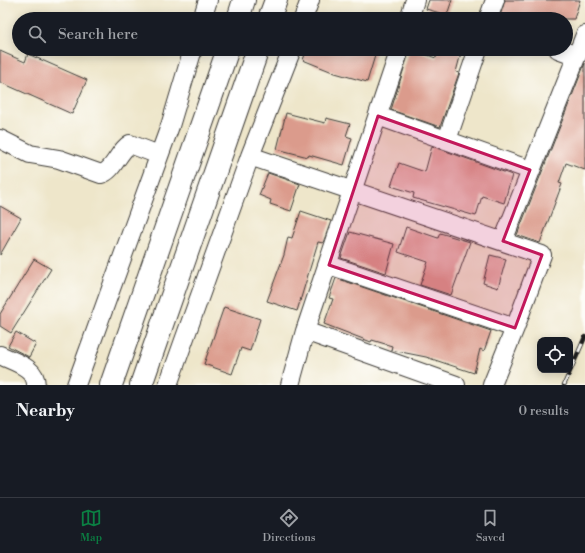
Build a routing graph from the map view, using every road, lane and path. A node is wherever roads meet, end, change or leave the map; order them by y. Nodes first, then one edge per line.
1 (208, 0) edge
2 (244, 0) edge
3 (276, 0) edge
4 (310, 0) edge
5 (416, 0) edge
6 (495, 0) edge
7 (204, 12) edge
8 (240, 12) edge
9 (272, 12) edge
10 (306, 12) edge
11 (412, 12) edge
12 (491, 12) edge
13 (585, 35) edge
14 (573, 55) edge
15 (191, 56) edge
16 (226, 56) edge
17 (256, 56) edge
18 (289, 56) edge
19 (398, 56) edge
20 (476, 56) edge
21 (577, 56) junction
22 (378, 116) junction
23 (0, 139) edge
24 (447, 140) junction
25 (159, 155) junction
26 (250, 156) junction
27 (530, 170) junction
28 (352, 190) junction
29 (503, 241) junction
30 (329, 265) junction
31 (516, 328) junction
32 (305, 332) junction
33 (0, 355) edge
34 (414, 378) edge
35 (36, 385) edge
36 (76, 385) edge
37 (111, 385) edge
38 (142, 385) edge
39 (168, 385) edge
40 (290, 385) edge
41 (456, 385) edge
42 (492, 385) edge

1 - 7 street
2 - 8 main road
3 - 9 main road
4 - 10 street
5 - 11 street
6 - 12 street
13 - 21 street
14 - 21 street
15 - 25 street
16 - 37 main road
17 - 38 main road
18 - 26 street
19 - 22 street
20 - 24 street
21 - 27 street
22 - 24 street
22 - 28 street
23 - 25 street
24 - 27 street
25 - 36 street
26 - 28 street
26 - 39 street
27 - 29 street
28 - 29 street
28 - 30 street
29 - 31 street
30 - 31 street
30 - 32 street
31 - 42 street
32 - 34 street
32 - 40 street
33 - 35 street
34 - 41 street

